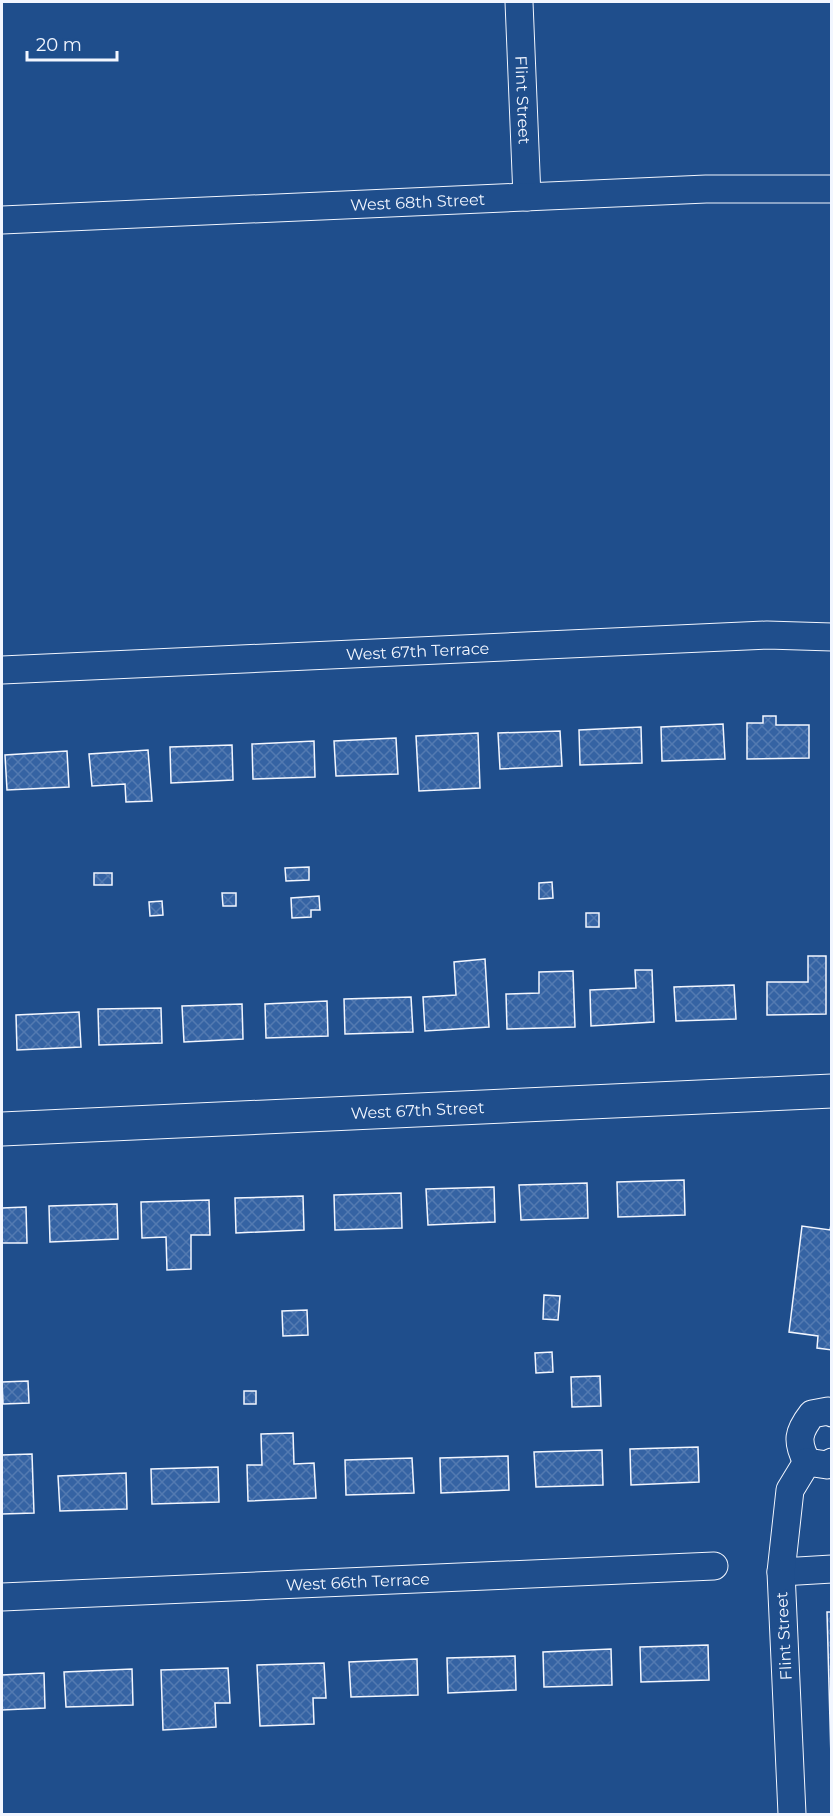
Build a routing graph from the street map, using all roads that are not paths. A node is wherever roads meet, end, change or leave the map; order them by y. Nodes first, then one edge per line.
1 (519, 2) edge
2 (831, 189) edge
3 (527, 197) junction
4 (2, 220) edge
5 (831, 637) edge
6 (2, 670) edge
7 (831, 1091) edge
8 (2, 1129) edge
9 (831, 1413) edge
10 (819, 1462) edge
11 (714, 1566) dead end
12 (831, 1569) edge
13 (781, 1572) junction
14 (2, 1597) edge
15 (792, 1815) edge

1 - 3 street, Flint Street
2 - 3 street, West 68th Street
3 - 4 street, West 68th Street
5 - 6 street, West 67th Terrace
7 - 8 street, West 67th Street
9 - 10 street, Flint Street
10 - 13 street, Flint Street
11 - 14 street, West 66th Terrace
12 - 13 street
13 - 15 street, Flint Street

